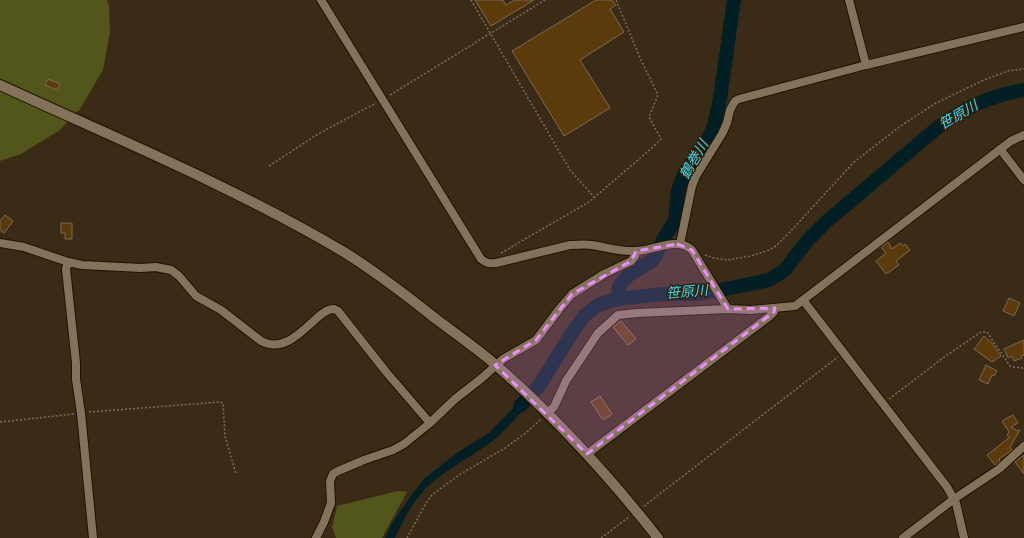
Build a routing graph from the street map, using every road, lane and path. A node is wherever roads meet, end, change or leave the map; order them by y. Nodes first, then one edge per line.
1 (320, 0) edge
2 (471, 0) edge
3 (545, 0) edge
4 (616, 0) edge
5 (849, 0) edge
6 (1024, 27) edge
7 (491, 33) junction
8 (866, 65) junction
9 (1024, 69) edge
10 (0, 85) edge
11 (383, 100) junction
12 (1024, 135) edge
13 (1000, 149) junction
14 (269, 166) dead end
15 (1024, 180) edge
16 (595, 198) junction
17 (0, 243) edge
18 (678, 244) junction
19 (639, 251) junction
20 (702, 252) dead end
21 (68, 262) junction
22 (496, 263) junction
23 (803, 300) junction
24 (775, 308) junction
25 (728, 309) junction
26 (844, 353) junction
27 (496, 365) junction
28 (1024, 368) edge
29 (883, 403) junction
30 (81, 413) junction
31 (547, 413) junction
32 (0, 422) edge
33 (430, 423) junction
34 (1023, 450) edge
35 (587, 454) junction
36 (236, 474) dead end
37 (954, 499) junction
38 (636, 511) junction
39 (93, 538) edge
40 (316, 538) edge
41 (407, 538) edge
42 (601, 538) edge
43 (658, 538) edge
44 (903, 538) edge
45 (964, 538) edge

1 - 11 street
2 - 7 path
3 - 7 path
4 - 16 path
5 - 8 street
6 - 8 street
7 - 11 path
7 - 16 path
8 - 18 street
9 - 20 path
10 - 27 street
11 - 14 path
11 - 22 street
12 - 13 street
13 - 15 street
13 - 23 street
16 - 22 path
17 - 21 street
18 - 19 street
18 - 25 street
19 - 22 street
19 - 27 street
21 - 30 street
21 - 33 street
23 - 24 street
23 - 26 street
24 - 25 street
24 - 35 street
25 - 31 street
26 - 29 street
26 - 38 path
27 - 31 street
27 - 33 street
28 - 29 path
29 - 37 street
30 - 32 path
30 - 36 path
30 - 39 street
31 - 35 street
31 - 41 path
33 - 40 street
34 - 37 street
35 - 38 street
37 - 44 street
37 - 45 street
38 - 42 path
38 - 43 street

